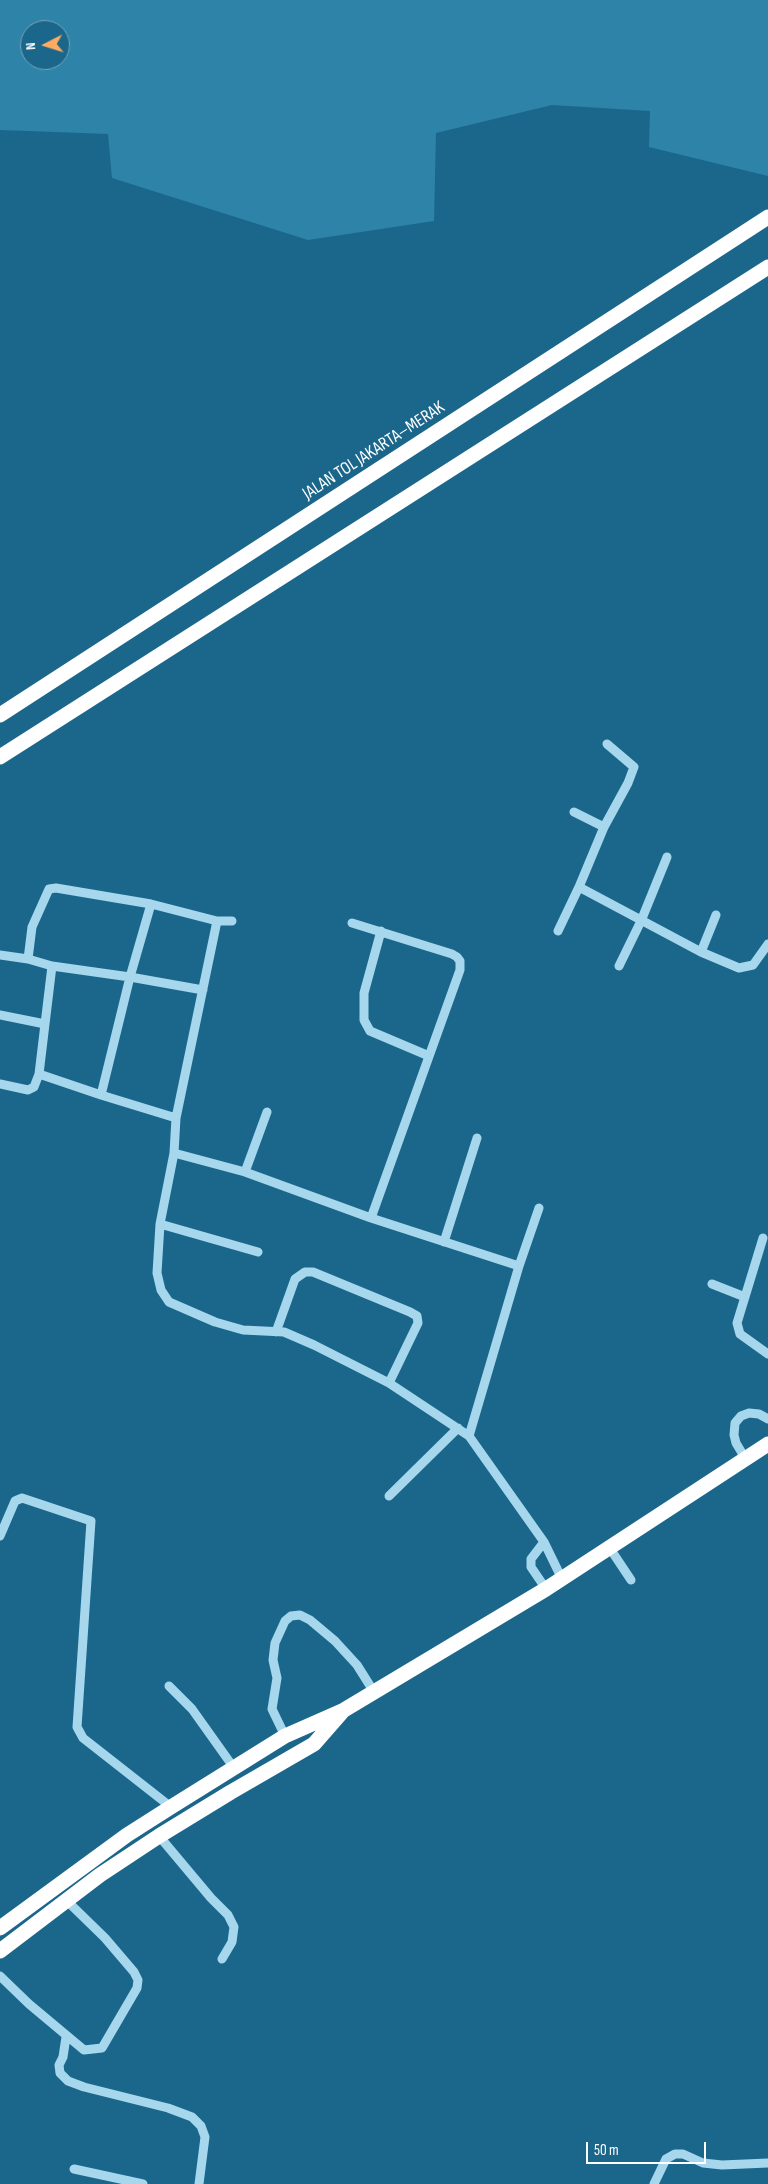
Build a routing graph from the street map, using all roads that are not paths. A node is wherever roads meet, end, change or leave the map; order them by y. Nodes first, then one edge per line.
1 (768, 217) edge
2 (768, 267) edge
3 (0, 715) edge
4 (607, 744) dead end
5 (0, 757) edge
6 (574, 812) dead end
7 (604, 827) junction
8 (667, 857) dead end
9 (579, 887) junction
10 (151, 904) junction
11 (716, 915) dead end
12 (641, 920) junction
13 (217, 921) junction
14 (232, 921) dead end
15 (352, 923) dead end
16 (381, 931) junction
17 (558, 931) dead end
18 (768, 944) edge
19 (701, 952) junction
20 (0, 955) edge
21 (28, 959) junction
22 (52, 966) junction
23 (619, 966) dead end
24 (130, 977) junction
25 (203, 990) junction
26 (0, 1015) edge
27 (45, 1024) junction
28 (429, 1056) junction
29 (39, 1074) junction
30 (0, 1084) edge
31 (100, 1095) junction
32 (267, 1112) dead end
33 (176, 1118) junction
34 (477, 1138) dead end
35 (174, 1153) junction
36 (245, 1172) junction
37 (539, 1208) dead end
38 (372, 1218) junction
39 (160, 1224) junction
40 (763, 1238) dead end
41 (444, 1242) junction
42 (258, 1252) dead end
43 (520, 1266) junction
44 (712, 1284) dead end
45 (745, 1297) junction
46 (276, 1332) junction
47 (768, 1354) edge
48 (389, 1383) junction
49 (768, 1419) edge
50 (458, 1428) junction
51 (469, 1436) junction
52 (768, 1444) edge
53 (745, 1458) junction
54 (389, 1496) dead end
55 (0, 1536) edge
56 (544, 1542) junction
57 (609, 1548) junction
58 (562, 1579) junction
59 (631, 1580) dead end
60 (546, 1589) junction
61 (169, 1686) dead end
62 (374, 1692) junction
63 (344, 1710) junction
64 (285, 1736) junction
65 (234, 1768) junction
66 (171, 1807) junction
67 (159, 1836) junction
68 (66, 1900) junction
69 (0, 1928) edge
70 (0, 1951) edge
71 (222, 1959) dead end
72 (0, 1976) edge
73 (66, 2037) junction
74 (768, 2163) edge
75 (74, 2169) dead end
76 (144, 2184) edge
77 (199, 2184) edge
78 (654, 2184) edge

1 - 3 highway, JALAN TOL JAKARTA–MERAK
2 - 5 highway
4 - 7 street
6 - 7 street
7 - 9 street
8 - 12 street
9 - 12 street
9 - 17 street
10 - 13 street
10 - 21 street
10 - 24 street
11 - 19 street
12 - 19 street
12 - 23 street
13 - 14 street
13 - 25 street
15 - 16 street
16 - 28 street
16 - 28 street
18 - 19 street
20 - 21 street
21 - 22 street
22 - 24 street
22 - 27 street
24 - 25 street
24 - 31 street
25 - 33 street
26 - 27 street
27 - 29 street
28 - 38 street
29 - 30 street
29 - 31 street
31 - 33 street
32 - 36 street
33 - 35 street
34 - 41 street
35 - 36 street
35 - 39 street
36 - 38 street
37 - 43 street
38 - 41 street
39 - 42 street
39 - 46 street
40 - 45 street
41 - 43 street
43 - 51 street
44 - 45 street
45 - 47 street
46 - 48 street
46 - 48 street
48 - 50 street
49 - 53 street
50 - 51 street
50 - 54 street
51 - 56 street
52 - 53 highway
53 - 57 highway
55 - 66 street
56 - 58 street
56 - 60 street
57 - 58 highway
57 - 59 street
58 - 60 highway
60 - 62 highway
61 - 65 street
62 - 63 highway
62 - 64 street
63 - 64 highway
63 - 67 highway
64 - 65 highway
65 - 66 highway
66 - 69 highway
67 - 68 highway
67 - 71 street
68 - 70 highway
68 - 73 street
72 - 73 street
73 - 77 street
74 - 78 street
75 - 76 street

